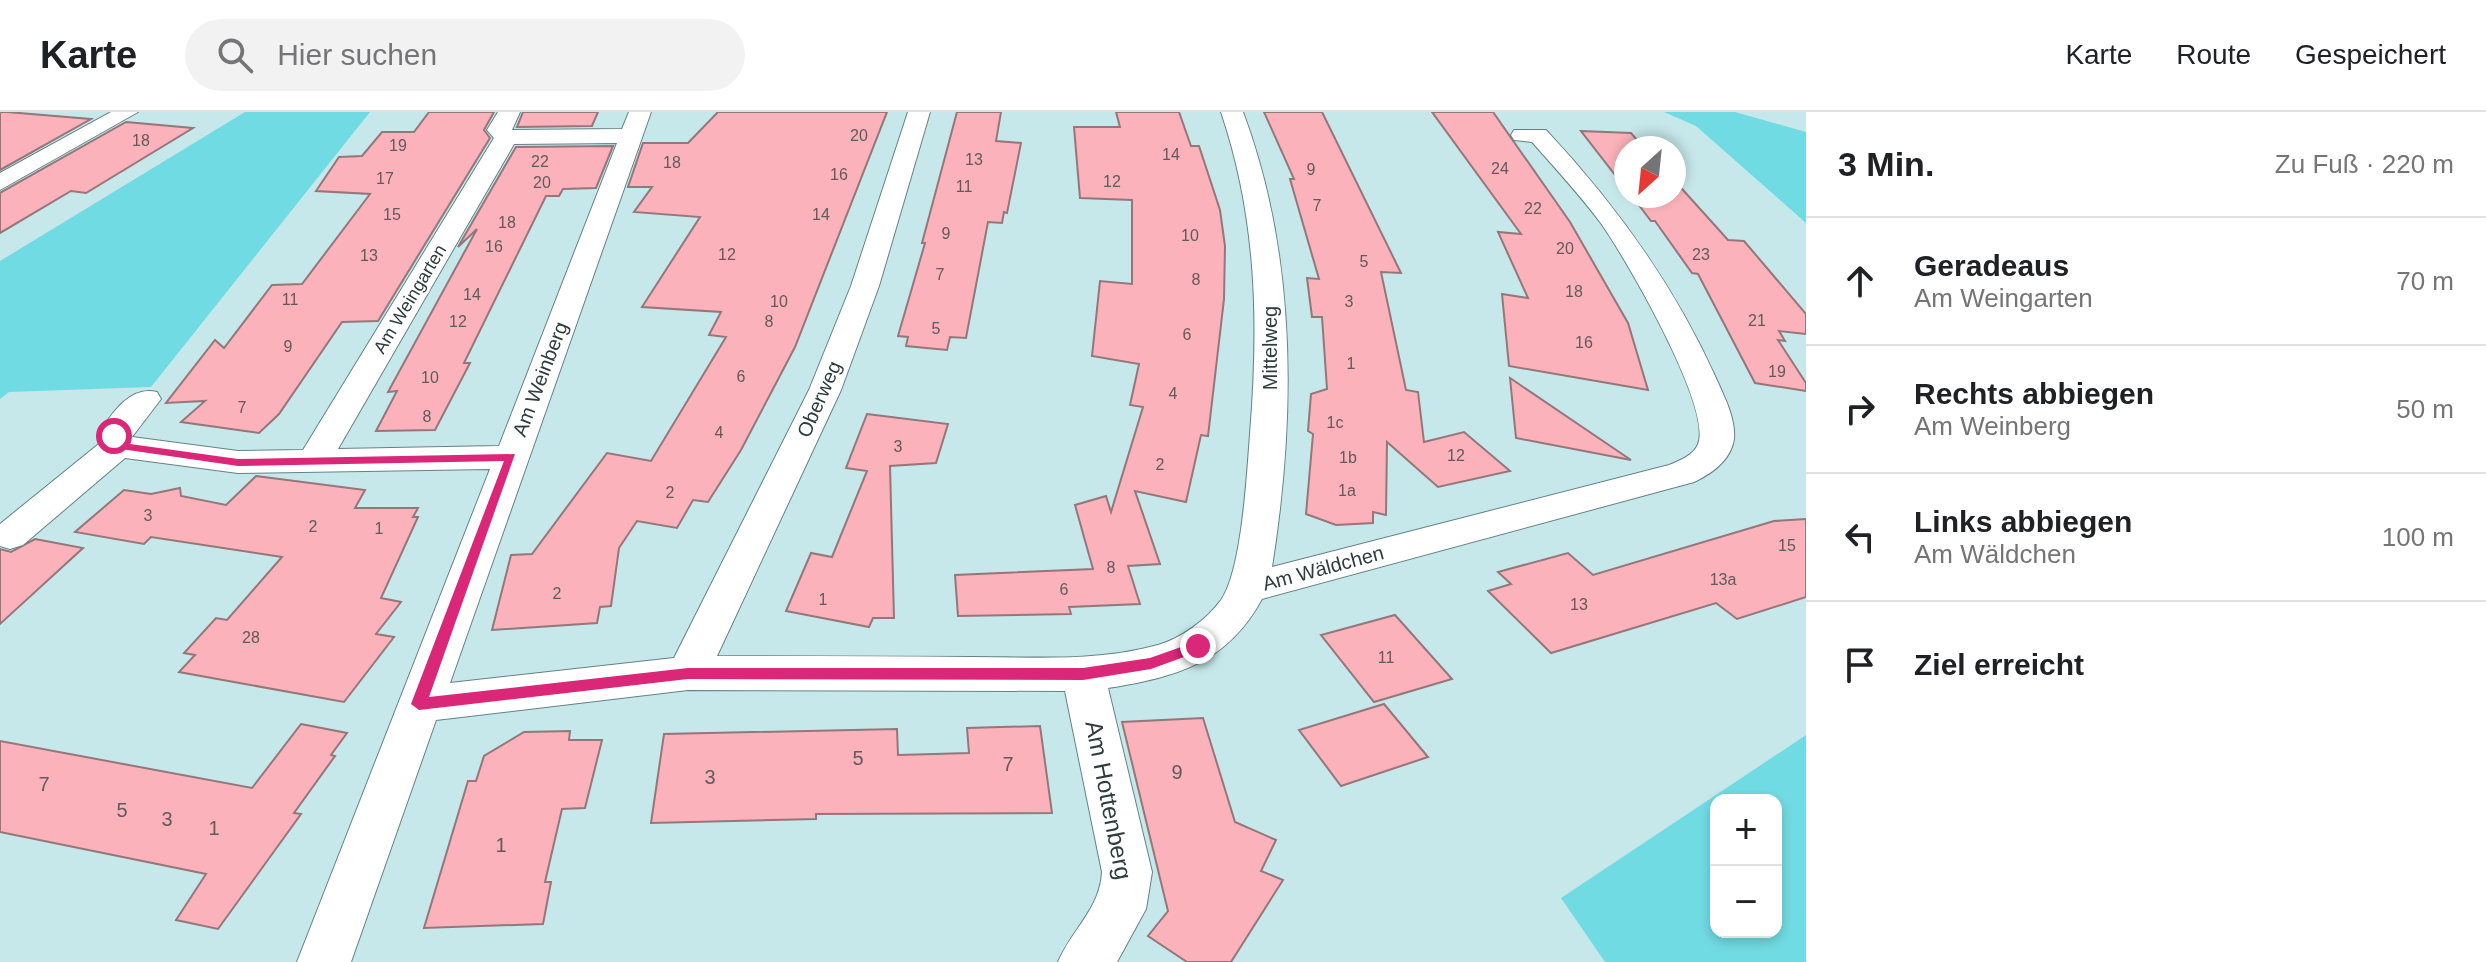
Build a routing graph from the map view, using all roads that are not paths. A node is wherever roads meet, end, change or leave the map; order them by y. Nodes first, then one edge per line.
1 (127, 112) edge
2 (919, 112) edge
3 (1232, 112) edge
4 (636, 124) edge
5 (507, 125) edge
6 (1522, 135) dead end
7 (0, 183) edge
8 (145, 399) dead end
9 (118, 446) junction
10 (511, 457) junction
11 (314, 461) junction
12 (10, 536) dead end
13 (1248, 588) junction
14 (688, 673) junction
15 (1083, 674) junction
16 (419, 704) junction
17 (324, 962) edge
18 (1085, 962) edge

1 - 7 street
2 - 14 street, Oberweg
3 - 13 street, Mittelweg
4 - 5 street, Am Weingarten
4 - 10 street, Am Weinberg
5 - 11 street, Am Weingarten
6 - 13 street, Am Wäldchen
8 - 9 street
9 - 11 street
9 - 12 street
10 - 11 street
10 - 16 street, Am Weinberg
13 - 15 street, Am Wäldchen
14 - 15 street, Am Wäldchen
14 - 16 street, Am Wäldchen
15 - 18 street, Am Hottenberg
16 - 17 street, Am Weinberg

